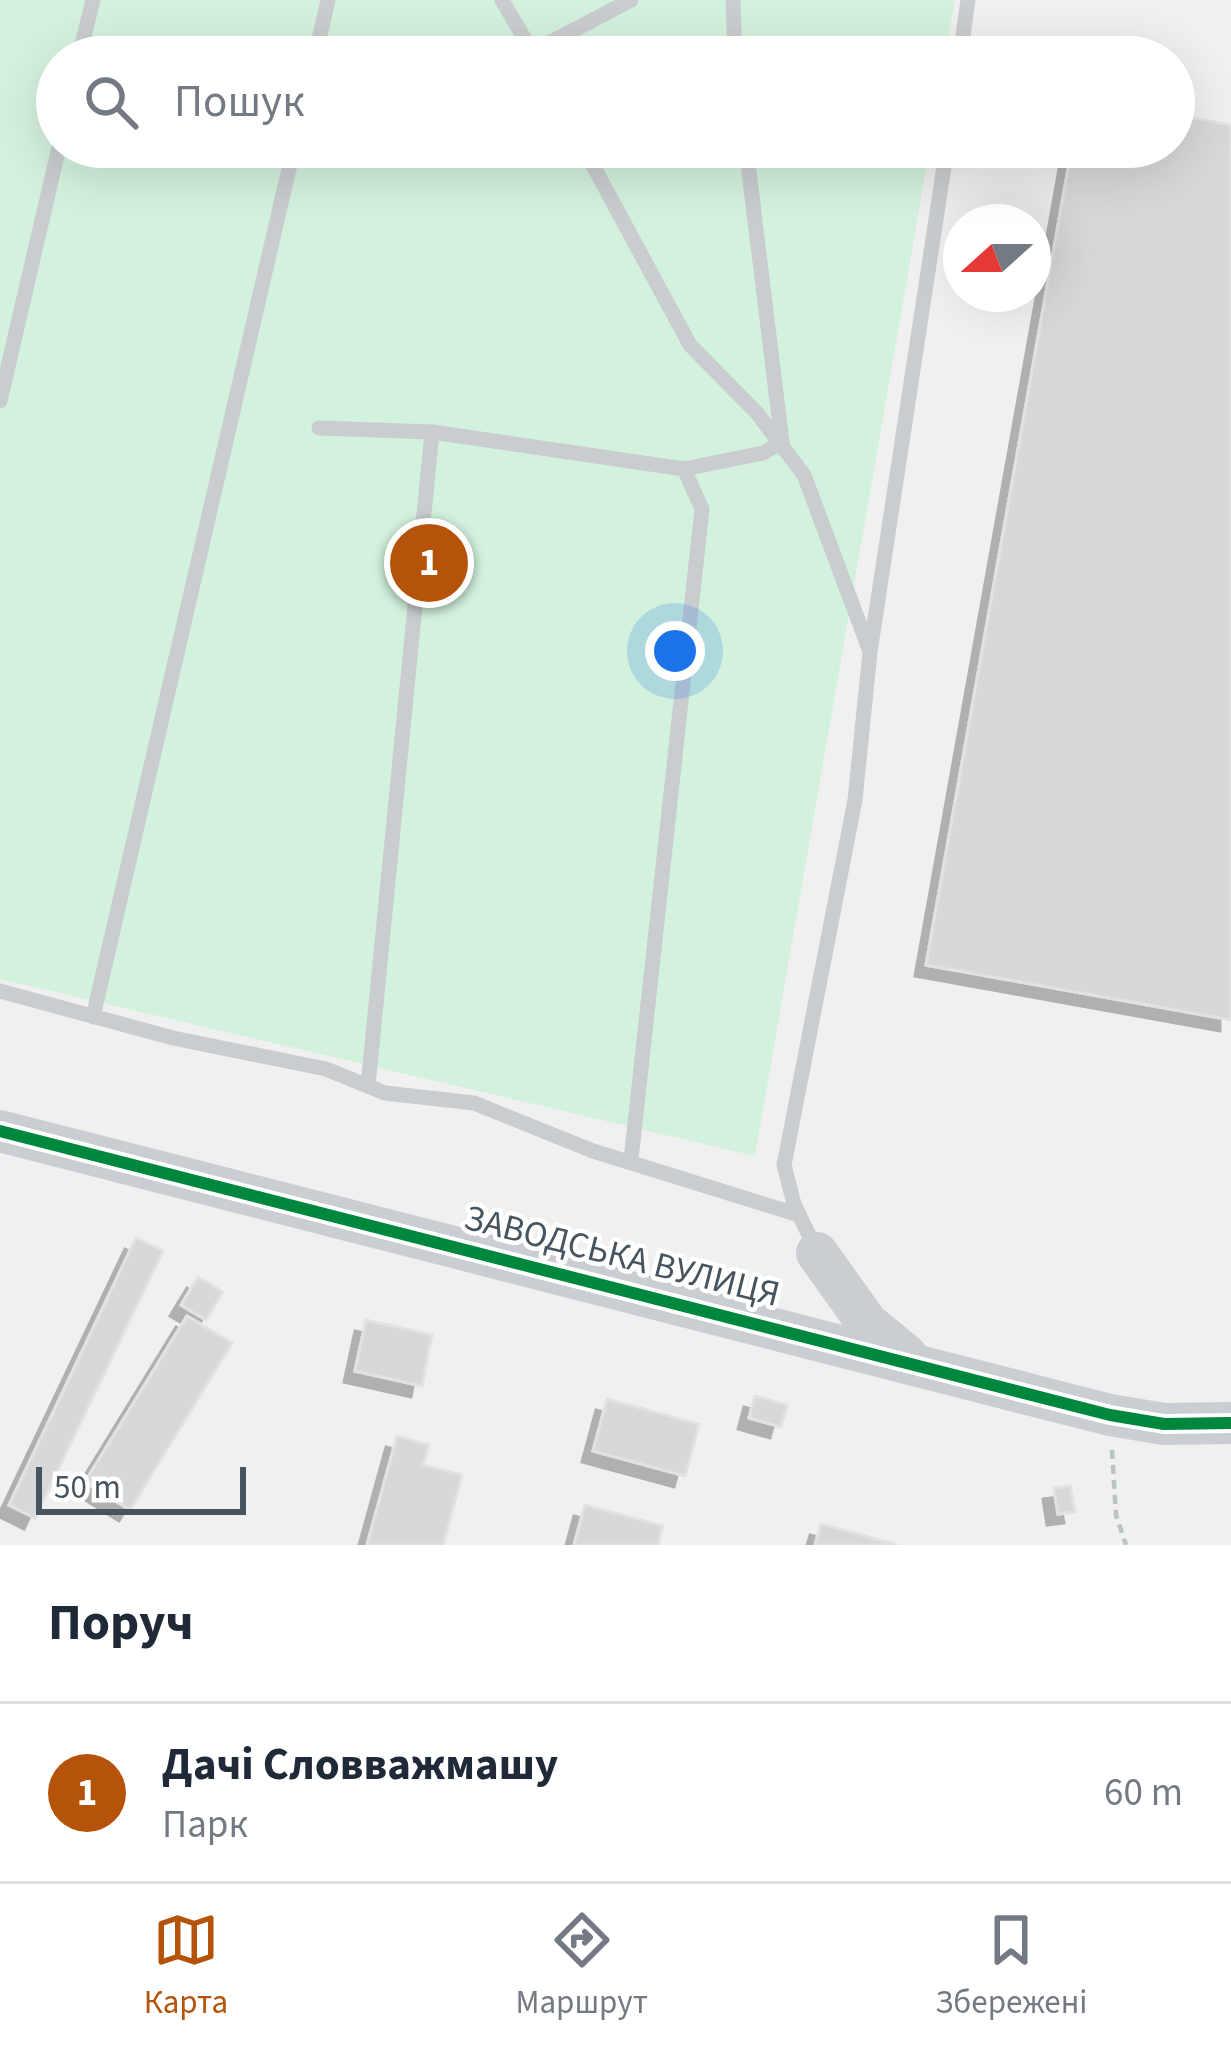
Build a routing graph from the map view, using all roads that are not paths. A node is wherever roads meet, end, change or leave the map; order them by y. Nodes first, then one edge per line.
1 (93, 0) edge
2 (328, 0) edge
3 (502, 0) edge
4 (631, 0) edge
5 (733, 0) edge
6 (968, 0) edge
7 (85, 36) edge
8 (320, 36) edge
9 (522, 36) edge
10 (567, 36) edge
11 (734, 36) edge
12 (963, 36) edge
13 (53, 168) edge
14 (289, 168) edge
15 (595, 168) edge
16 (749, 168) edge
17 (944, 168) edge
18 (0, 401) edge
19 (319, 428) dead end
20 (432, 432) junction
21 (782, 442) junction
22 (684, 469) junction
23 (870, 652) junction
24 (0, 991) edge
25 (93, 1017) junction
26 (368, 1086) junction
27 (0, 1131) edge
28 (632, 1160) junction
29 (808, 1234) junction
30 (758, 1322) junction
31 (925, 1364) junction
32 (1231, 1423) edge

1 - 7 lane
2 - 8 lane
3 - 9 lane
4 - 10 lane
5 - 11 lane
6 - 12 lane
13 - 18 lane
14 - 25 lane
15 - 21 lane
16 - 21 lane
17 - 23 lane
19 - 20 lane
20 - 22 lane
20 - 26 lane
21 - 22 lane
21 - 23 lane
22 - 28 lane
23 - 29 lane
24 - 25 lane
25 - 26 lane
26 - 28 lane
27 - 30 street, ЗАВОДСЬКА ВУЛИЦЯ
28 - 29 lane
29 - 30 street
29 - 31 street
30 - 31 street, ЗАВОДСЬКА ВУЛИЦЯ
31 - 32 street, ЗАВОДСЬКА ВУЛИЦЯ

